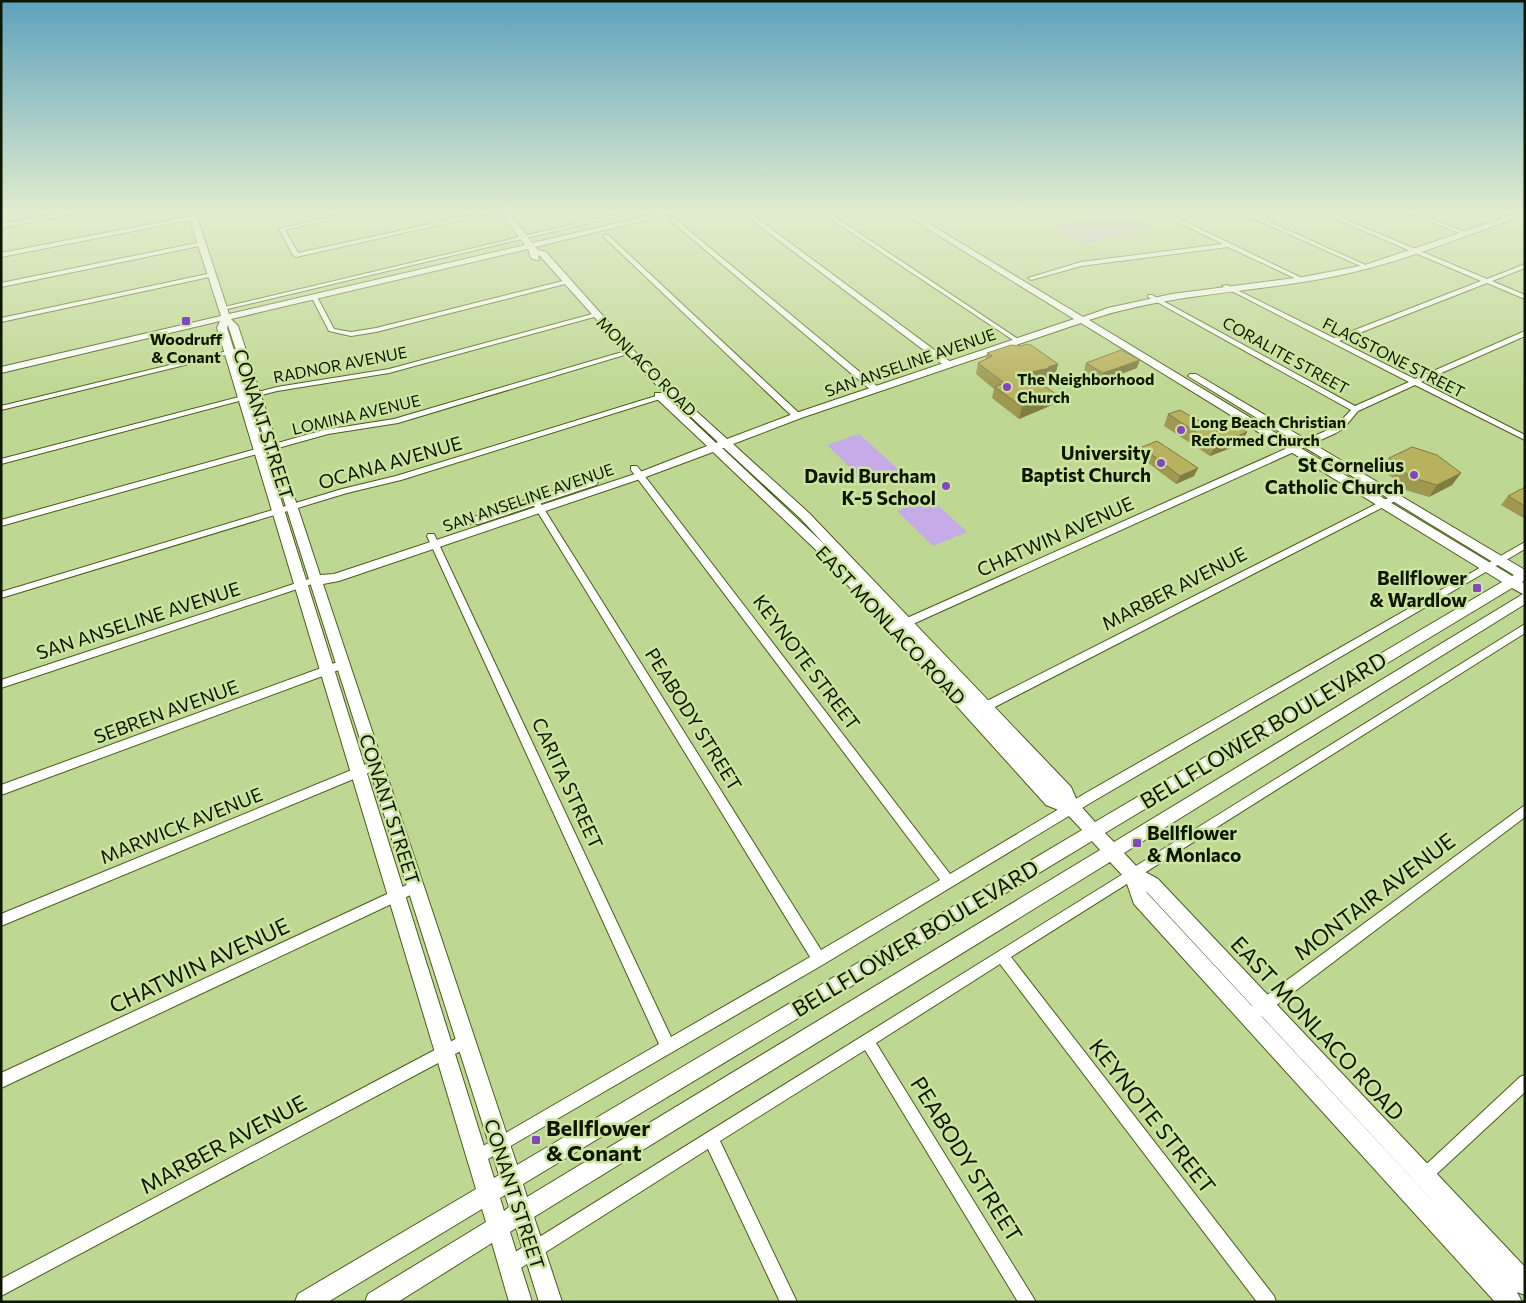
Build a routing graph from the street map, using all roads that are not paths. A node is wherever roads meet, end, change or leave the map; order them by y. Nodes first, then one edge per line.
1 (66, 272) edge
2 (386, 272) edge
3 (426, 272) edge
4 (551, 272) edge
5 (644, 272) edge
6 (735, 272) edge
7 (825, 272) edge
8 (914, 272) edge
9 (1008, 272) edge
10 (1020, 272) edge
11 (1053, 272) edge
12 (1284, 272) edge
13 (1331, 272) edge
14 (1470, 272) edge
15 (1510, 272) edge
16 (212, 274) joint
17 (1030, 278) junction
18 (1299, 279) junction
19 (1489, 280) junction
20 (563, 283) junction
21 (1, 285) edge
22 (1228, 288) junction
23 (1525, 292) edge
24 (314, 296) junction
25 (1154, 297) junction
26 (1525, 297) edge
27 (224, 313) junction
28 (592, 316) junction
29 (1084, 316) junction
30 (1, 320) edge
31 (1525, 333) edge
32 (1015, 339) junction
33 (1333, 341) junction
34 (235, 351) junction
35 (624, 354) junction
36 (1156, 354) junction
37 (1145, 358) junction
38 (946, 362) junction
39 (1, 370) edge
40 (1414, 383) junction
41 (872, 387) junction
42 (672, 394) junction
43 (1226, 396) junction
44 (249, 397) junction
45 (662, 397) junction
46 (1215, 400) junction
47 (1, 408) edge
48 (1355, 409) junction
49 (794, 413) junction
50 (1525, 427) edge
51 (1514, 433) junction
52 (1525, 438) edge
53 (716, 442) junction
54 (1306, 443) junction
55 (1294, 448) junction
56 (266, 449) junction
57 (1, 462) edge
58 (636, 472) junction
59 (1394, 498) junction
60 (1384, 504) junction
61 (537, 505) junction
62 (285, 509) junction
63 (1, 523) edge
64 (433, 540) junction
65 (1525, 545) edge
66 (1492, 564) junction
67 (1522, 580) edge
68 (308, 582) junction
69 (1, 595) edge
70 (1525, 598) edge
71 (901, 625) junction
72 (1525, 628) edge
73 (343, 664) junction
74 (327, 670) junction
75 (1, 684) edge
76 (979, 710) junction
77 (376, 765) junction
78 (359, 772) junction
79 (1, 790) edge
80 (1072, 808) junction
81 (1525, 810) edge
82 (1094, 831) junction
83 (1113, 852) junction
84 (1132, 874) junction
85 (948, 881) junction
86 (415, 887) junction
87 (396, 895) junction
88 (1, 920) edge
89 (1003, 956) junction
90 (819, 959) junction
91 (1257, 1011) junction
92 (466, 1041) junction
93 (867, 1041) junction
94 (668, 1046) junction
95 (444, 1052) junction
96 (1, 1081) edge
97 (1525, 1082) edge
98 (711, 1138) junction
99 (499, 1144) junction
100 (476, 1158) junction
101 (1424, 1177) junction
102 (510, 1178) junction
103 (1409, 1190) junction
104 (487, 1192) junction
105 (521, 1212) junction
106 (498, 1226) junction
107 (534, 1250) junction
108 (510, 1265) junction
109 (1525, 1284) edge
110 (1, 1288) edge
111 (306, 1302) edge
112 (376, 1302) edge
113 (521, 1302) edge
114 (551, 1302) edge
115 (789, 1302) edge
116 (1028, 1302) edge
117 (1268, 1302) edge
118 (1510, 1302) edge

1 - 21 street
2 - 27 street
3 - 24 street
4 - 20 street, MONLACO ROAD
5 - 49 street
6 - 41 street
7 - 38 street
8 - 32 street
9 - 29 street
10 - 17 street
11 - 17 street
12 - 18 street
13 - 18 street, SAN ANSELINE AVENUE
14 - 19 street
15 - 19 street
16 - 27 street, CONANT STREET
16 - 30 street
17 - 29 street
18 - 22 street, SAN ANSELINE AVENUE
19 - 23 street
19 - 26 street
19 - 33 street
20 - 24 street
20 - 28 street, MONLACO ROAD
22 - 25 street, SAN ANSELINE AVENUE
22 - 33 street, FLAGSTONE STREET
24 - 27 street
25 - 29 street, SAN ANSELINE AVENUE
25 - 48 street, CORALITE STREET
27 - 34 street, CONANT STREET
27 - 39 street
28 - 35 street, MONLACO ROAD
28 - 44 street, RADNOR AVENUE
29 - 32 street, SAN ANSELINE AVENUE
29 - 36 street
29 - 37 street
31 - 40 street, CHATWIN AVENUE
32 - 38 street, SAN ANSELINE AVENUE
33 - 40 street, FLAGSTONE STREET
34 - 44 street, CONANT STREET
34 - 47 street
35 - 42 street, MONLACO ROAD
35 - 45 street, MONLACO ROAD
35 - 56 street, LOMINA AVENUE
36 - 37 street
36 - 43 street
37 - 46 street
38 - 41 street, SAN ANSELINE AVENUE
40 - 48 street, CHATWIN AVENUE
40 - 51 street, FLAGSTONE STREET
41 - 49 street, SAN ANSELINE AVENUE
42 - 45 street, OCANA AVENUE
42 - 53 street, MONLACO ROAD
43 - 46 street
43 - 54 street
44 - 56 street, CONANT STREET
44 - 57 street, RADNOR AVENUE
45 - 53 street, MONLACO ROAD
45 - 62 street, OCANA AVENUE
46 - 55 street
48 - 54 street, CHATWIN AVENUE
49 - 53 street, SAN ANSELINE AVENUE
50 - 51 street
51 - 52 street, FLAGSTONE STREET
53 - 58 street, SAN ANSELINE AVENUE
53 - 71 street, EAST MONLACO ROAD
54 - 55 street, CHATWIN AVENUE
54 - 59 street
55 - 60 street
55 - 71 street, CHATWIN AVENUE
56 - 62 street, CONANT STREET
56 - 63 street, LOMINA AVENUE
58 - 61 street, SAN ANSELINE AVENUE
58 - 85 street, KEYNOTE STREET
59 - 60 street, MARBER AVENUE
59 - 66 street
60 - 66 street
60 - 76 street, MARBER AVENUE
61 - 64 street, SAN ANSELINE AVENUE
61 - 90 street, PEABODY STREET
62 - 68 street, CONANT STREET
62 - 69 street, OCANA AVENUE
64 - 68 street, SAN ANSELINE AVENUE
64 - 94 street, CARITA STREET
65 - 66 street, BELLFLOWER BOULEVARD
66 - 67 street
66 - 80 street, BELLFLOWER BOULEVARD
67 - 82 street, BELLFLOWER BOULEVARD
68 - 73 street, CONANT STREET
68 - 74 street, CONANT STREET
68 - 75 street, SAN ANSELINE AVENUE
70 - 83 street, BELLFLOWER BOULEVARD
71 - 76 street, EAST MONLACO ROAD
72 - 84 street
73 - 74 street, SEBREN AVENUE
73 - 77 street, CONANT STREET
74 - 78 street, CONANT STREET
74 - 79 street, SEBREN AVENUE
76 - 80 street, EAST MONLACO ROAD
77 - 78 street, MARWICK AVENUE
77 - 86 street, CONANT STREET
78 - 87 street, CONANT STREET
78 - 88 street, MARWICK AVENUE
80 - 82 street, EAST MONLACO ROAD
80 - 85 street, BELLFLOWER BOULEVARD
81 - 91 street, MONTAIR AVENUE
82 - 83 street, EAST MONLACO ROAD
82 - 102 street, BELLFLOWER BOULEVARD
83 - 84 street, EAST MONLACO ROAD
83 - 105 street, BELLFLOWER BOULEVARD
84 - 89 street
84 - 91 street
85 - 90 street, BELLFLOWER BOULEVARD
86 - 87 street, CHATWIN AVENUE
86 - 92 street, CONANT STREET
87 - 95 street, CONANT STREET
87 - 96 street, CHATWIN AVENUE
89 - 93 street
89 - 117 street, KEYNOTE STREET
90 - 94 street, BELLFLOWER BOULEVARD
91 - 101 street, EAST MONLACO ROAD
91 - 103 street
92 - 95 street, MARBER AVENUE
92 - 99 street, CONANT STREET
93 - 98 street
93 - 116 street, PEABODY STREET
94 - 99 street, BELLFLOWER BOULEVARD
95 - 100 street, CONANT STREET
95 - 110 street, MARBER AVENUE
97 - 101 street
98 - 107 street
98 - 115 street
99 - 100 street, BELLFLOWER BOULEVARD
99 - 102 street, CONANT STREET
100 - 104 street, CONANT STREET
101 - 103 street
101 - 109 street, EAST MONLACO ROAD
102 - 104 street, BELLFLOWER BOULEVARD
102 - 105 street, CONANT STREET
103 - 118 street
104 - 106 street, CONANT STREET
104 - 111 street, BELLFLOWER BOULEVARD
105 - 106 street, BELLFLOWER BOULEVARD
105 - 107 street, CONANT STREET
106 - 108 street, CONANT STREET
106 - 112 street, BELLFLOWER BOULEVARD
107 - 108 street
107 - 114 street, CONANT STREET
108 - 113 street, CONANT STREET

